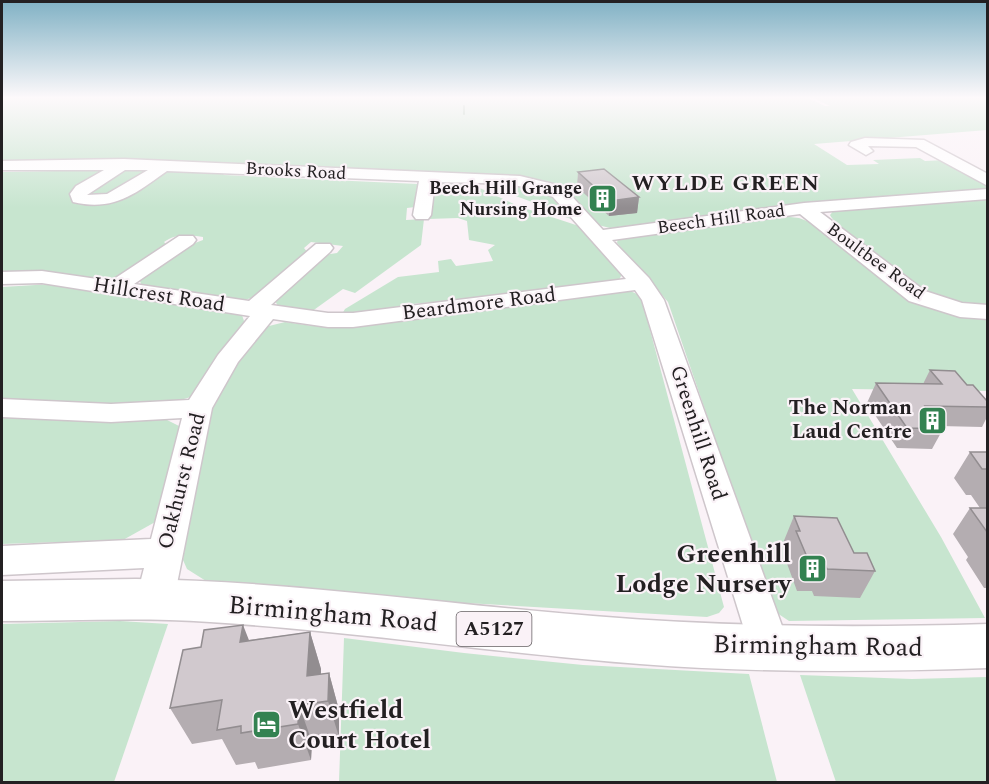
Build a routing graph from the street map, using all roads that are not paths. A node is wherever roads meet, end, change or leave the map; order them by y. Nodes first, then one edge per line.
1 (866, 151) dead end
2 (124, 165) junction
3 (2, 166) edge
4 (164, 166) junction
5 (428, 177) junction
6 (987, 180) edge
7 (987, 194) edge
8 (804, 208) junction
9 (422, 215) dead end
10 (598, 236) junction
11 (186, 240) dead end
12 (323, 248) dead end
13 (2, 278) edge
14 (641, 283) junction
15 (116, 287) junction
16 (260, 311) junction
17 (987, 312) edge
18 (316, 319) joint
19 (2, 408) edge
20 (198, 408) junction
21 (165, 553) junction
22 (2, 560) edge
23 (155, 599) junction
24 (2, 601) edge
25 (987, 646) edge
26 (770, 648) junction

1 - 6 street
2 - 3 street, Brooks Road
2 - 4 street, Brooks Road
2 - 4 street
4 - 5 street, Brooks Road
5 - 9 street
5 - 10 street, Brooks Road
7 - 8 street, Beech Hill Road
8 - 10 street, Beech Hill Road
8 - 17 street, Boultbee Road
10 - 14 street, Greenhill Road
11 - 15 street
12 - 16 street, Oakhurst Road
13 - 15 street, Hillcrest Road
14 - 18 street, Beardmore Road
14 - 26 street, Greenhill Road
15 - 16 street, Hillcrest Road
16 - 18 street, Hillcrest Road
16 - 20 street, Oakhurst Road
19 - 20 street
20 - 21 street, Oakhurst Road
21 - 22 street
21 - 23 street, Oakhurst Road
23 - 24 main road, Birmingham Road / A5127
23 - 26 main road, Birmingham Road / A5127
25 - 26 main road, Birmingham Road / A5127

